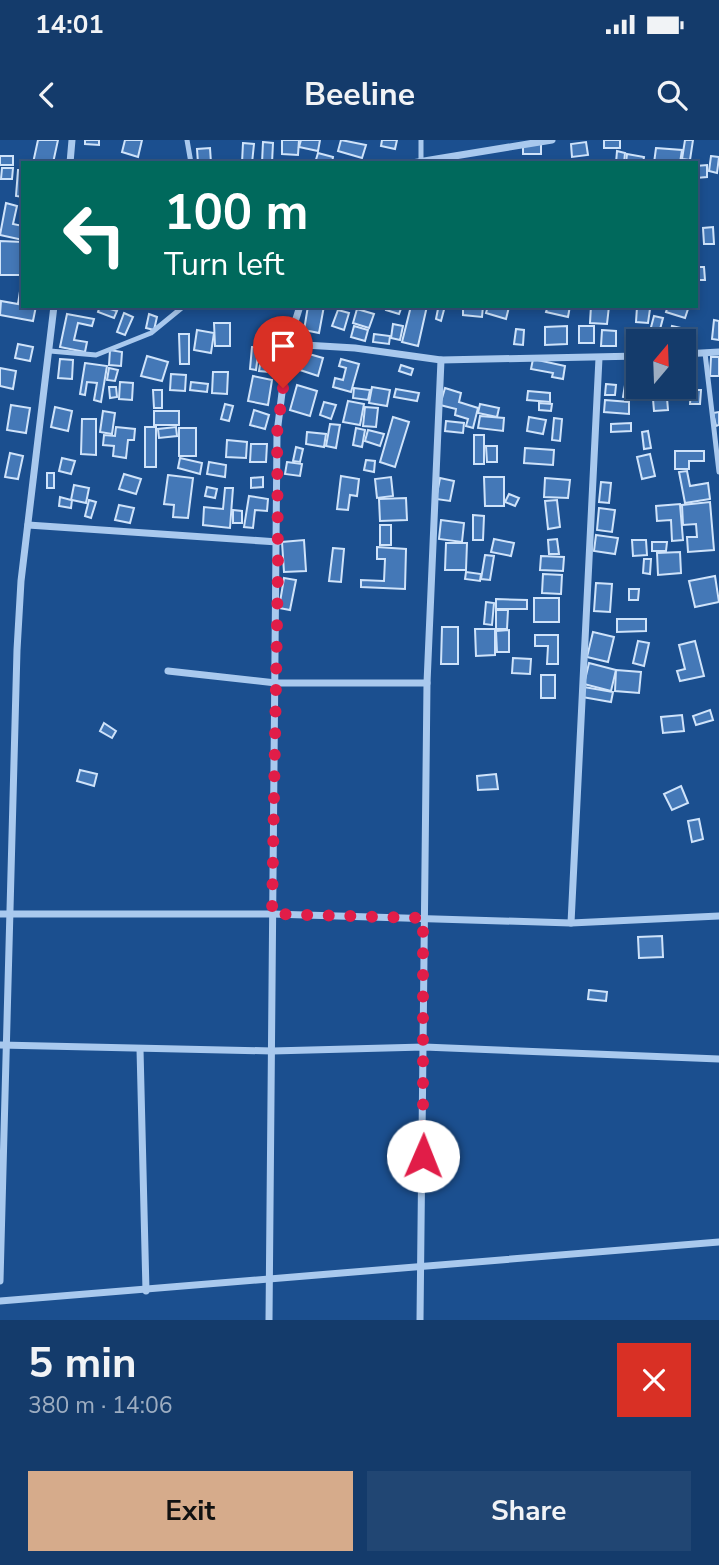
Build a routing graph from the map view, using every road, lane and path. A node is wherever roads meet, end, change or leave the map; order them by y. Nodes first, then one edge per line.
1 (72, 140) edge
2 (187, 140) edge
3 (421, 140) edge
4 (552, 140) edge
5 (421, 160) junction
6 (70, 161) edge
7 (191, 161) edge
8 (418, 161) edge
9 (54, 308) edge
10 (182, 308) edge
11 (299, 308) edge
12 (288, 344) junction
13 (50, 351) junction
14 (719, 352) edge
15 (696, 353) edge
16 (705, 353) junction
17 (626, 357) edge
18 (599, 358) junction
19 (441, 360) junction
20 (719, 472) edge
21 (28, 525) junction
22 (278, 542) junction
23 (169, 671) dead end
24 (276, 683) junction
25 (426, 683) junction
26 (0, 914) edge
27 (9, 914) junction
28 (272, 914) junction
29 (719, 916) edge
30 (423, 918) junction
31 (571, 923) junction
32 (3, 1045) edge
33 (424, 1047) junction
34 (141, 1049) junction
35 (272, 1051) junction
36 (719, 1059) edge
37 (719, 1242) edge
38 (421, 1265) junction
39 (269, 1278) junction
40 (0, 1281) edge
41 (146, 1290) junction
42 (0, 1301) edge
43 (269, 1320) edge
44 (420, 1320) edge

1 - 6 street
2 - 7 lane
3 - 5 lane
4 - 5 street
5 - 8 street
9 - 13 street
10 - 13 lane
11 - 12 street
12 - 19 street
12 - 22 street
13 - 21 street
14 - 16 street
15 - 16 street
16 - 20 lane
17 - 18 street
18 - 19 street
18 - 31 street
19 - 25 street
21 - 22 street
21 - 27 street
22 - 24 street
23 - 24 street
24 - 25 street
24 - 28 street
25 - 30 street
26 - 27 street
27 - 28 street
27 - 32 street
28 - 30 street
28 - 35 street
29 - 31 street
30 - 31 street
30 - 33 street
32 - 34 street
32 - 40 street
33 - 35 street
33 - 36 street
33 - 38 street
34 - 35 street
34 - 41 street
35 - 39 street
37 - 38 street
38 - 39 street
38 - 44 street
39 - 41 street
39 - 43 street
41 - 42 street

